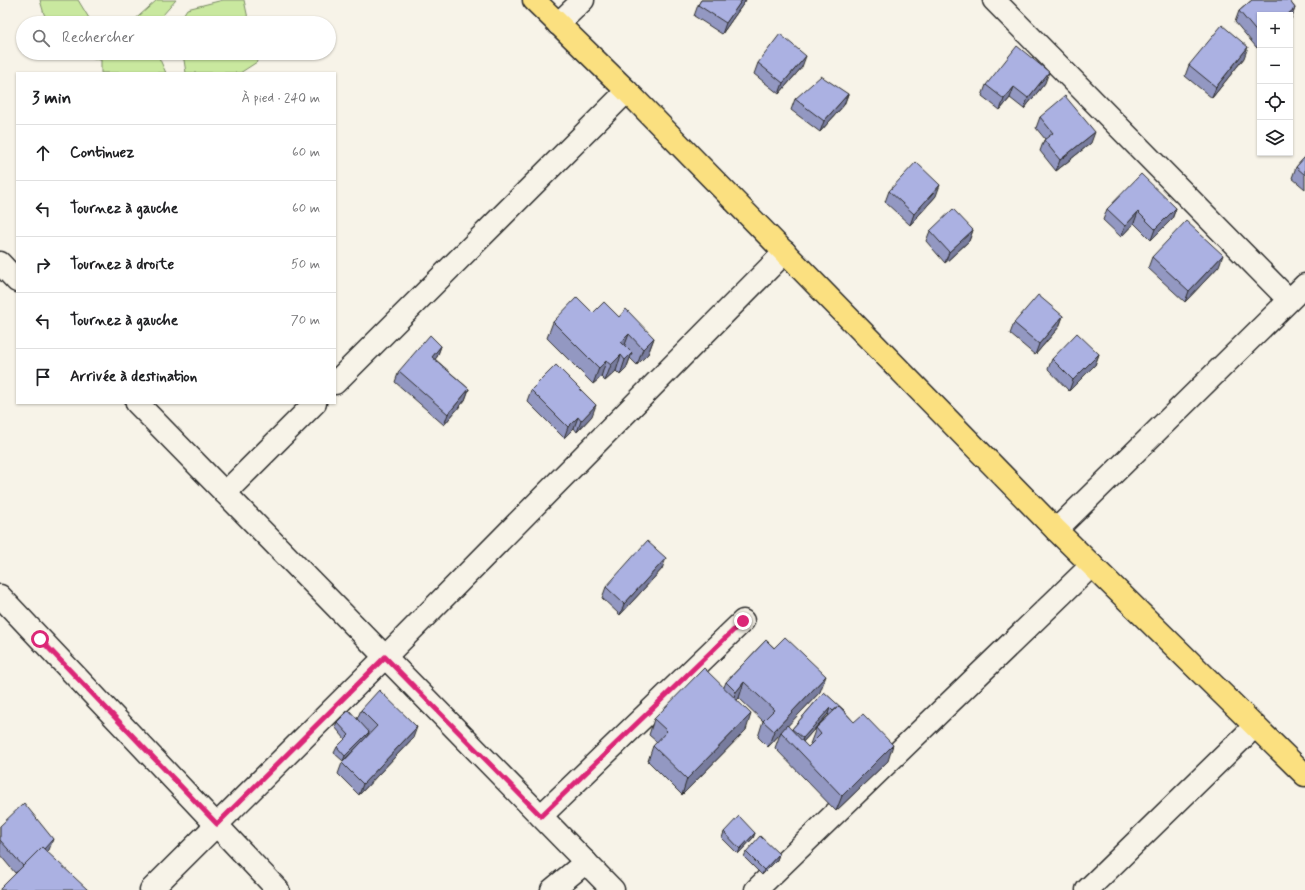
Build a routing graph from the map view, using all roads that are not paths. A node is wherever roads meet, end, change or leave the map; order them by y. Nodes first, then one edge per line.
1 (534, 0) edge
2 (584, 0) edge
3 (994, 0) edge
4 (558, 24) junction
5 (627, 91) junction
6 (785, 252) junction
7 (0, 263) edge
8 (16, 280) edge
9 (1305, 284) edge
10 (1289, 300) junction
11 (336, 382) edge
12 (138, 404) edge
13 (314, 404) edge
14 (225, 493) junction
15 (1056, 530) junction
16 (1092, 565) junction
17 (0, 596) edge
18 (743, 621) dead end
19 (385, 657) junction
20 (1255, 726) junction
21 (1305, 775) edge
22 (541, 816) junction
23 (217, 824) junction
24 (586, 862) junction
25 (151, 890) edge
26 (278, 890) edge
27 (552, 890) edge
28 (613, 890) edge
29 (756, 890) edge
30 (1086, 890) edge

1 - 4 main road
2 - 4 street
3 - 10 street
4 - 5 main road
5 - 6 main road
5 - 11 street
6 - 15 main road
6 - 19 street
7 - 8 street
9 - 10 street
10 - 15 street
12 - 14 street
13 - 14 street
14 - 19 street
15 - 16 main road
16 - 20 main road
16 - 29 street
17 - 23 street
18 - 22 street
19 - 22 street
19 - 23 street
20 - 21 main road
20 - 30 street
22 - 24 street
23 - 25 street
23 - 26 street
24 - 27 street
24 - 28 street

